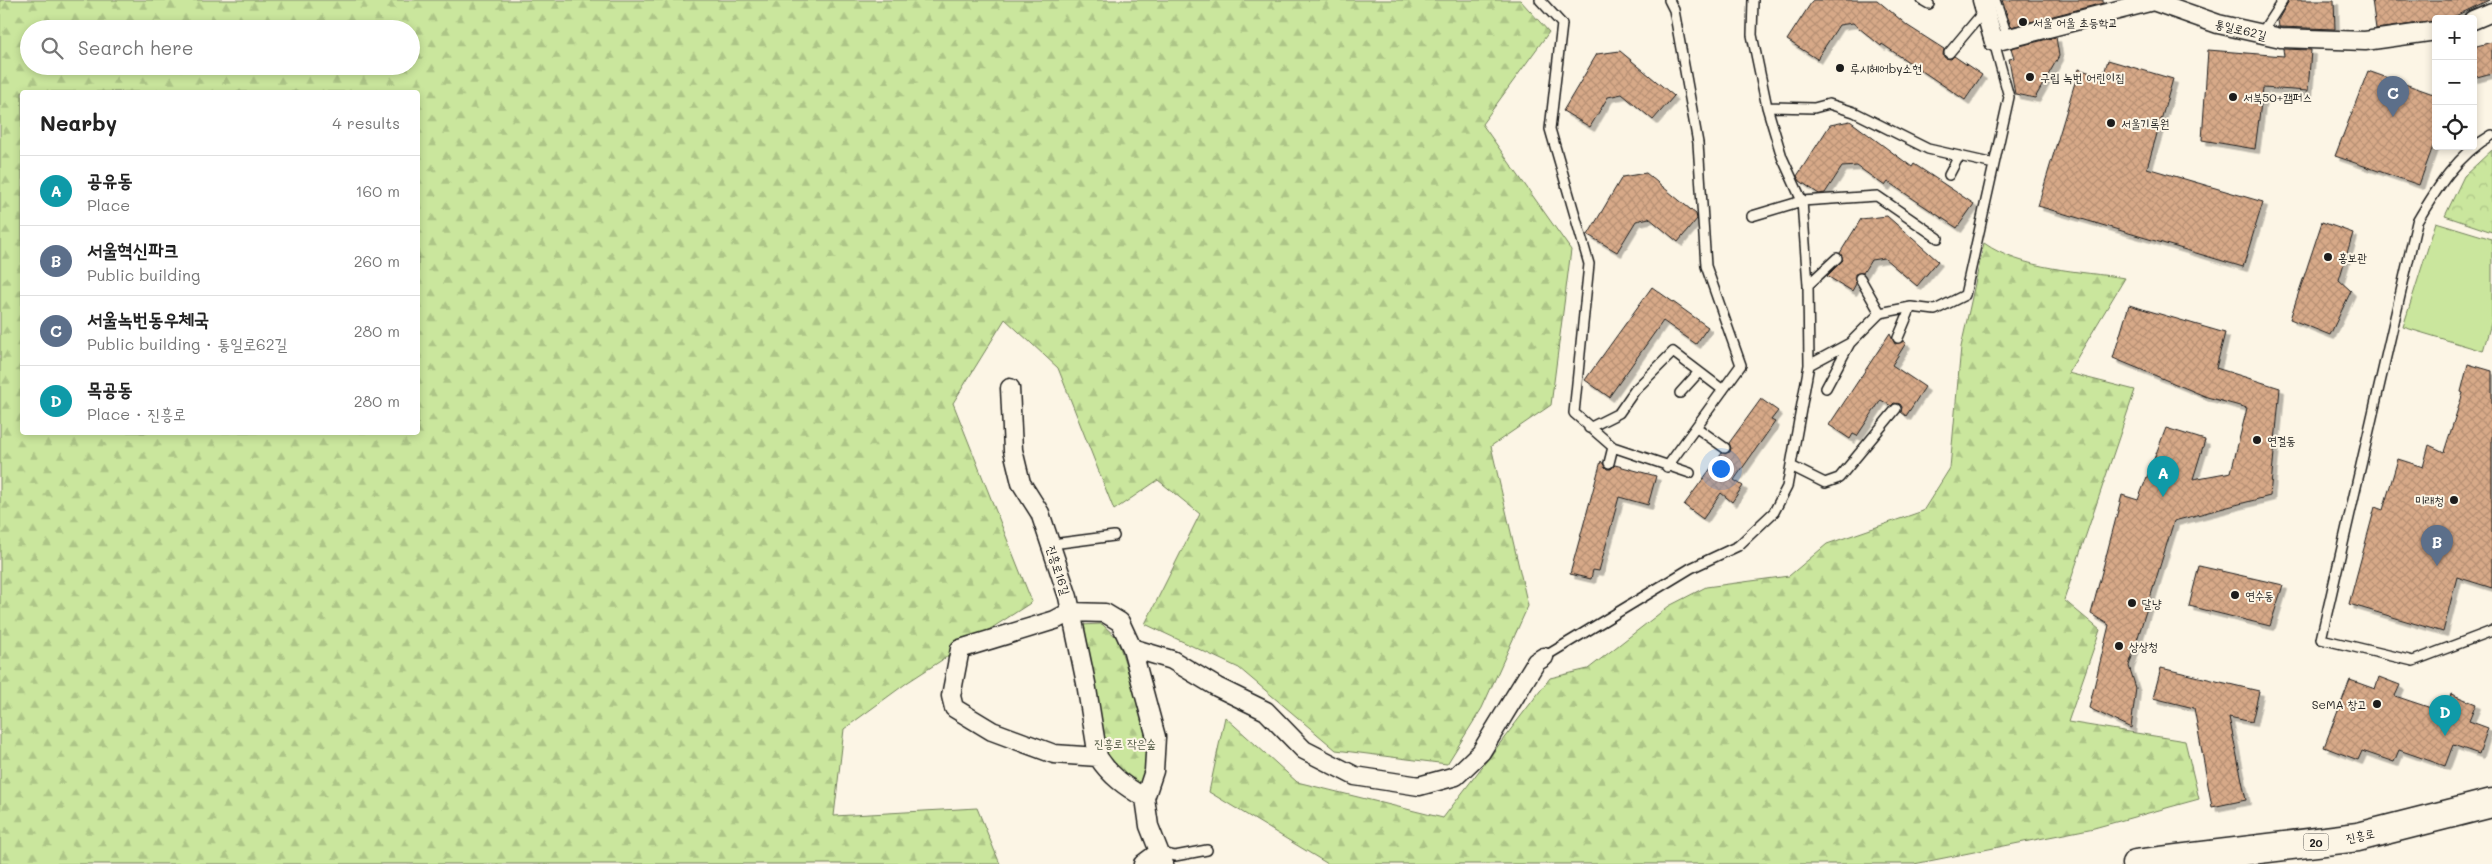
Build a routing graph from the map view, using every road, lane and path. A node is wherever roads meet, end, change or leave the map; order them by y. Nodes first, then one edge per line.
1 (1540, 0) edge
2 (1669, 0) edge
3 (1753, 0) edge
4 (2283, 0) edge
5 (1987, 3) edge
6 (2492, 12) edge
7 (2477, 18) edge
8 (2432, 32) edge
9 (2261, 34) junction
10 (2001, 40) junction
11 (1950, 53) dead end
12 (1767, 107) junction
13 (2492, 135) edge
14 (1959, 156) junction
15 (1994, 164) junction
16 (1949, 174) dead end
17 (1802, 201) junction
18 (1752, 216) dead end
19 (1938, 238) dead end
20 (1837, 258) dead end
21 (1860, 278) dead end
22 (1808, 285) junction
23 (1911, 307) junction
24 (1880, 313) junction
25 (1898, 338) dead end
26 (1850, 343) junction
27 (1809, 365) junction
28 (1699, 372) junction
29 (1010, 388) dead end
30 (1826, 388) dead end
31 (1723, 390) junction
32 (1680, 393) dead end
33 (1896, 409) dead end
34 (1589, 428) junction
35 (1697, 428) junction
36 (1613, 447) junction
37 (1725, 448) dead end
38 (1609, 463) dead end
39 (1667, 466) junction
40 (1791, 466) junction
41 (1690, 473) dead end
42 (1114, 536) dead end
43 (1052, 544) junction
44 (1070, 612) junction
45 (2492, 632) edge
46 (1132, 648) junction
47 (1544, 657) joint
48 (1098, 757) junction
49 (1145, 798) junction
50 (2492, 803) edge
51 (1207, 850) dead end
52 (1162, 858) edge
53 (1143, 864) edge
54 (2136, 864) edge

1 - 34 lane
2 - 31 lane
3 - 12 lane
4 - 9 lane
5 - 10 street
5 - 11 lane
6 - 7 street
8 - 9 street, 통일로62길
9 - 10 street, 통일로62길
10 - 15 lane
12 - 14 lane
12 - 17 lane
13 - 45 lane
14 - 15 lane
14 - 16 lane
15 - 23 lane
17 - 18 lane
17 - 19 lane
17 - 22 lane
20 - 22 lane
21 - 24 lane
22 - 27 lane
23 - 24 lane
23 - 25 lane
24 - 26 lane
26 - 27 lane
26 - 30 lane
27 - 40 lane
28 - 31 lane
28 - 32 lane
28 - 34 lane
29 - 43 street, 진흥로16길
31 - 35 lane
33 - 40 lane
34 - 36 lane
35 - 37 lane
35 - 39 lane
36 - 38 lane
36 - 39 lane
39 - 41 lane
40 - 47 lane
42 - 43 lane
43 - 44 street, 진흥로16길
44 - 46 street
44 - 48 street, 진흥로16길
44 - 48 street
46 - 47 street
46 - 49 street
48 - 49 street, 진흥로16길
49 - 52 street
50 - 54 main road, 진흥로 / 20
51 - 52 lane
52 - 53 street

